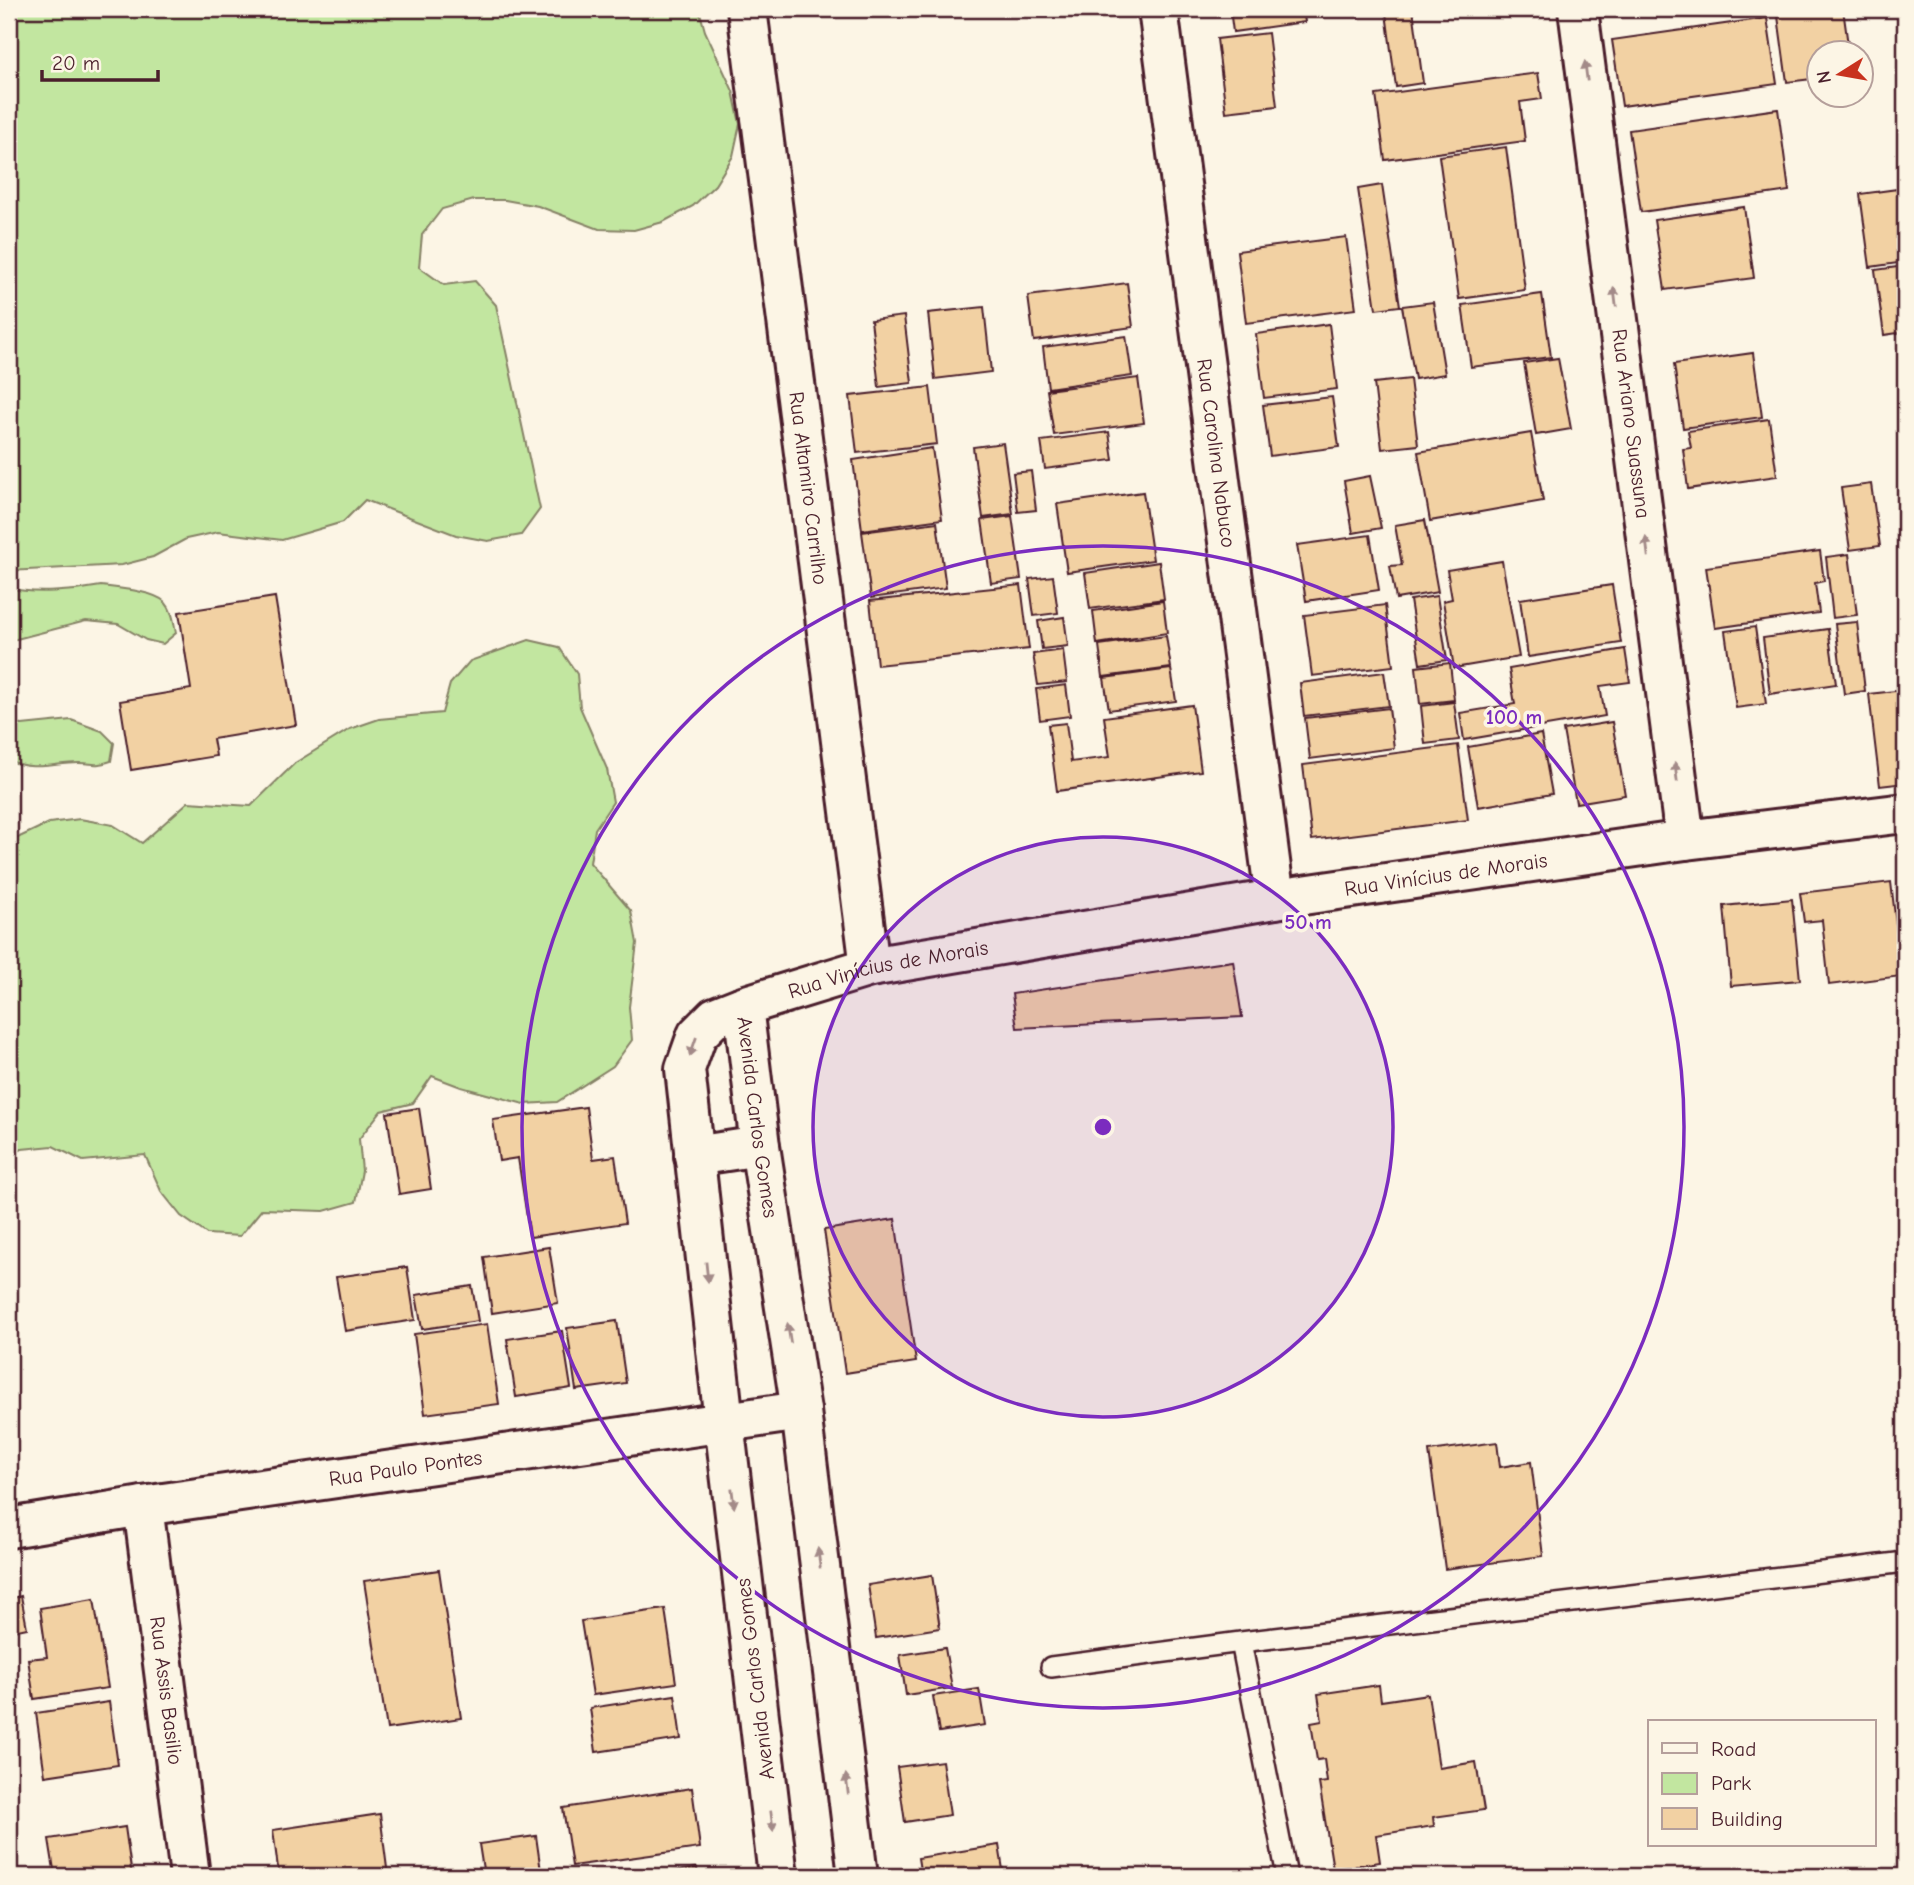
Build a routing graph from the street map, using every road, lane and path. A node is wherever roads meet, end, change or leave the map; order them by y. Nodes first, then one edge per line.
1 (747, 9) edge
2 (1158, 9) edge
3 (1578, 9) edge
4 (1905, 813) edge
5 (1685, 840) junction
6 (1275, 899) junction
7 (870, 967) junction
8 (743, 1006) junction
9 (760, 1146) junction
10 (694, 1156) junction
11 (801, 1412) junction
12 (724, 1422) junction
13 (143, 1506) junction
14 (9, 1528) edge
15 (1905, 1562) edge
16 (1241, 1642) junction
17 (1051, 1667) dead end
18 (190, 1876) edge
19 (778, 1876) edge
20 (858, 1876) edge
21 (1287, 1876) edge

1 - 7 street, Rua Altamiro Carrilho
2 - 6 street, Rua Carolina Nabuco
5 -> 3 street, Rua Ariano Suassuna
4 - 5 street, Rua Vinícius de Morais
5 - 6 street, Rua Vinícius de Morais
6 - 7 street, Rua Vinícius de Morais
7 - 8 street, Rua Vinícius de Morais
8 - 9 street, Avenida Carlos Gomes
8 -> 10 street, Avenida Carlos Gomes
9 - 10 street
11 -> 9 street, Avenida Carlos Gomes
10 -> 12 street, Avenida Carlos Gomes
11 - 12 street, Rua Paulo Pontes
20 -> 11 street, Avenida Carlos Gomes
12 - 13 street, Rua Paulo Pontes
12 -> 19 street, Avenida Carlos Gomes
13 - 14 street, Rua Paulo Pontes
13 - 18 street, Rua Assis Basilio
15 - 16 lane
16 - 17 lane
16 - 21 lane

